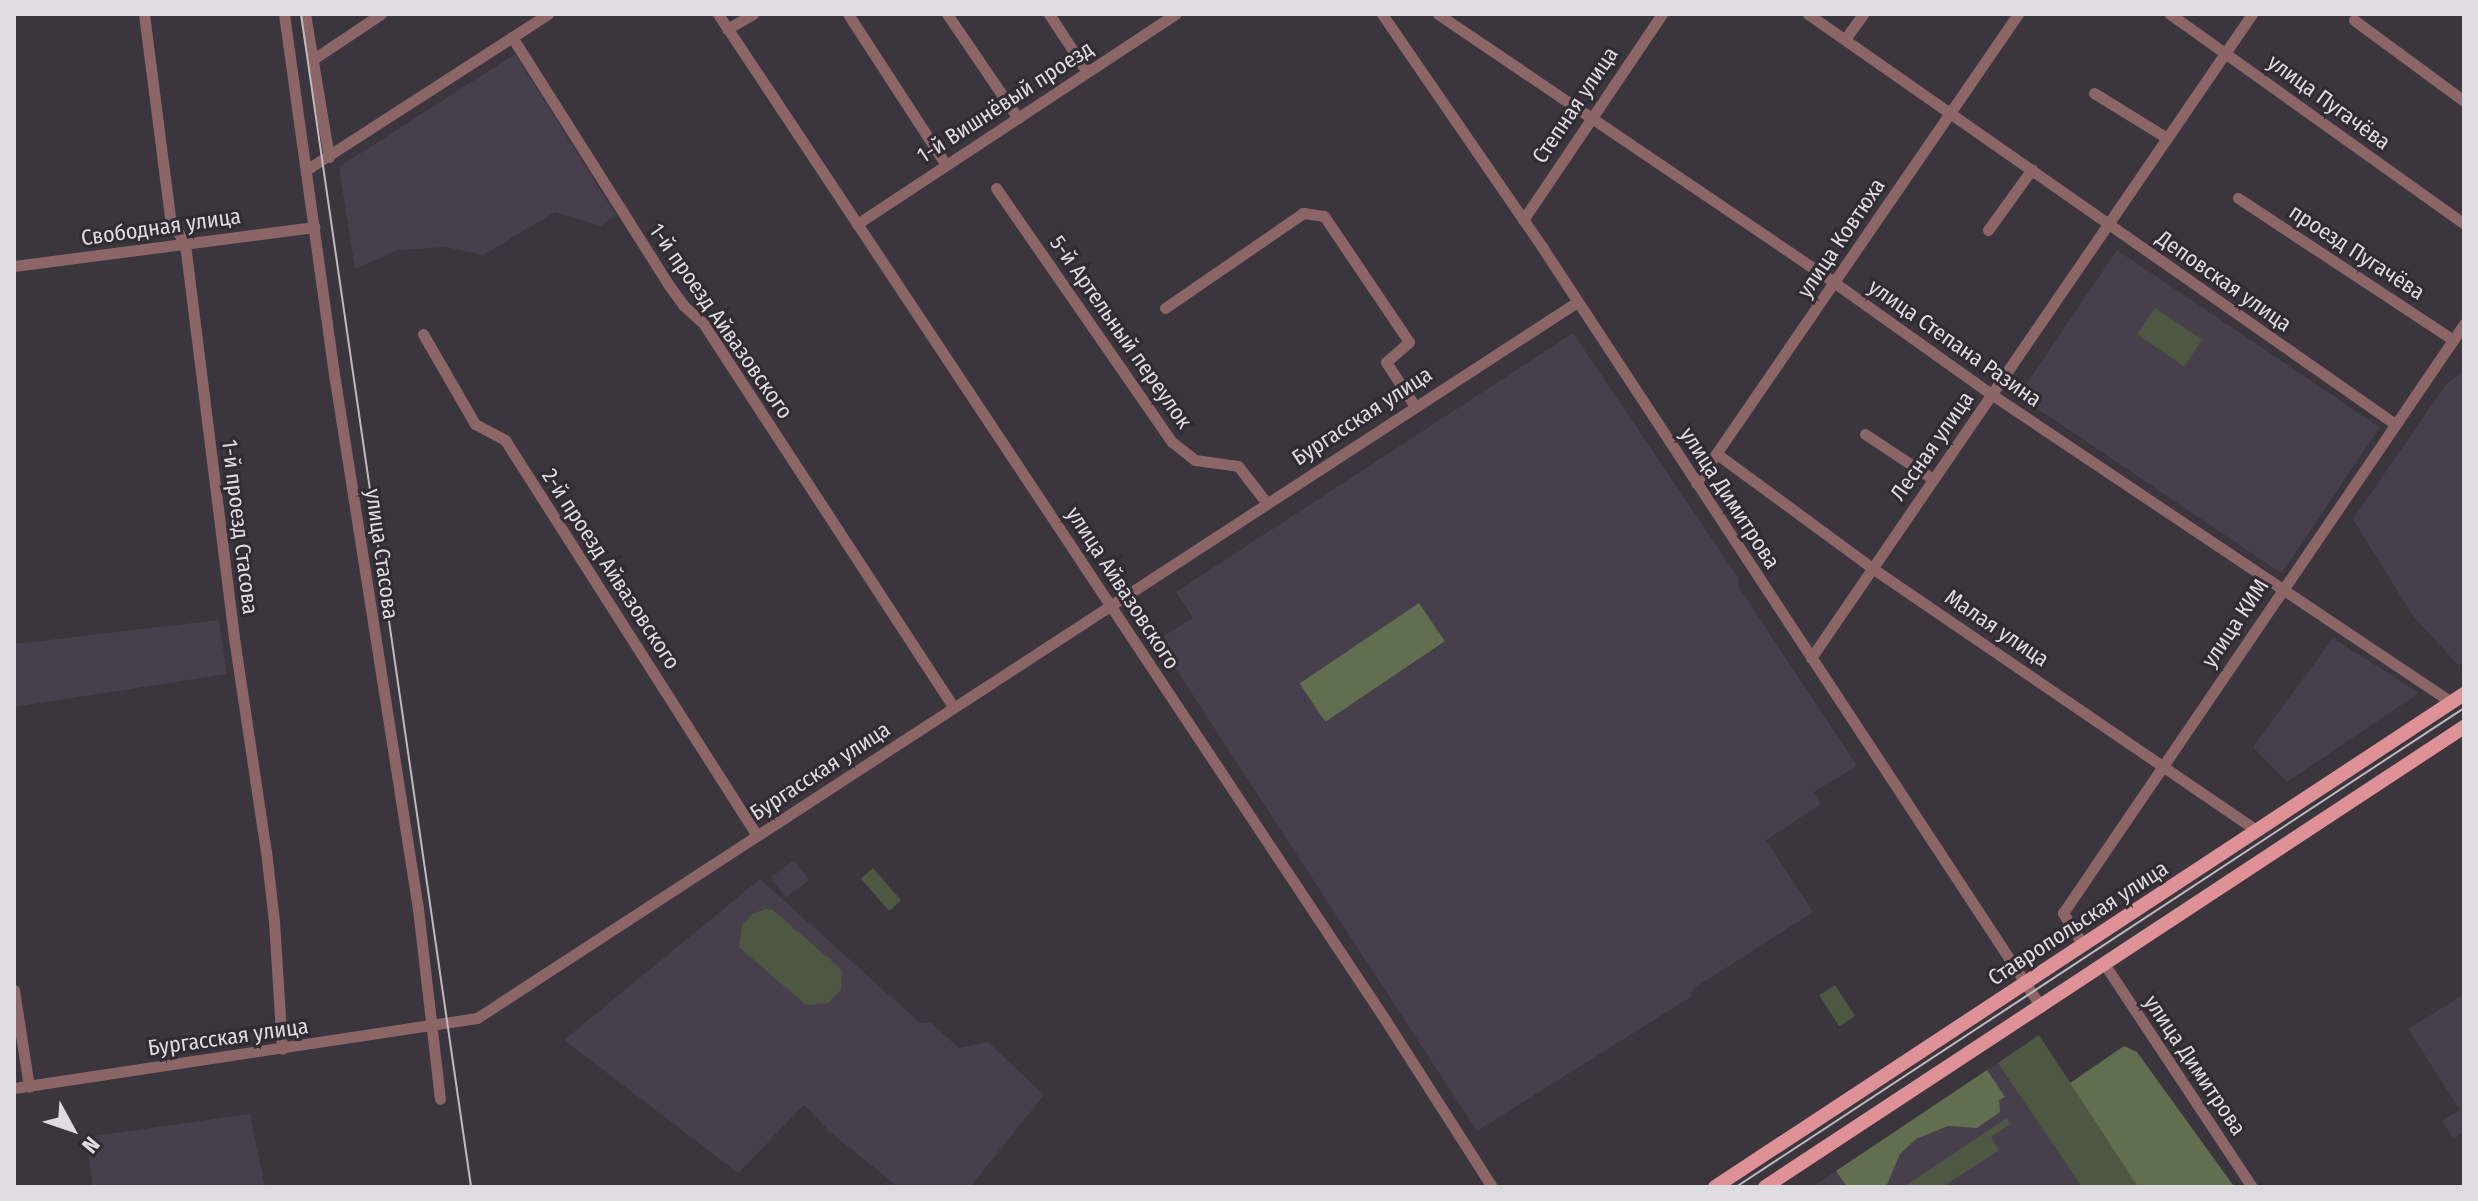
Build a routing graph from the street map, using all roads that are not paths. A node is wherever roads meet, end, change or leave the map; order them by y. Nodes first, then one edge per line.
1 (144, 14) edge
2 (284, 14) edge
3 (305, 14) edge
4 (381, 14) edge
5 (548, 14) edge
6 (718, 14) edge
7 (753, 14) edge
8 (848, 14) edge
9 (947, 14) edge
10 (1049, 14) edge
11 (1149, 14) edge
12 (1176, 14) edge
13 (1382, 14) edge
14 (1438, 14) edge
15 (1662, 14) edge
16 (1808, 14) edge
17 (1863, 14) edge
18 (2018, 14) edge
19 (2170, 14) edge
20 (2252, 14) edge
21 (2354, 20) dead end
22 (1157, 26) junction
23 (727, 29) junction
24 (512, 37) junction
25 (1845, 39) junction
26 (2226, 53) junction
27 (312, 60) junction
28 (1087, 72) junction
29 (2094, 93) dead end
30 (2464, 101) edge
31 (1950, 113) junction
32 (1018, 118) junction
33 (1588, 119) junction
34 (2167, 138) junction
35 (329, 157) junction
36 (946, 165) junction
37 (2032, 169) junction
38 (306, 170) junction
39 (996, 188) dead end
40 (2238, 198) dead end
41 (1523, 220) junction
42 (857, 224) junction
43 (2464, 224) edge
44 (2108, 225) junction
45 (314, 227) junction
46 (1988, 230) dead end
47 (185, 244) junction
48 (14, 266) edge
49 (1835, 283) junction
50 (1577, 302) junction
51 (1165, 308) dead end
52 (2464, 324) edge
53 (423, 334) dead end
54 (2453, 340) junction
55 (1991, 394) junction
56 (1414, 405) junction
57 (2395, 424) junction
58 (1865, 434) dead end
59 (1717, 454) junction
60 (1933, 479) junction
61 (1696, 483) junction
62 (1266, 502) junction
63 (1872, 568) junction
64 (2282, 590) junction
65 (1110, 605) junction
66 (1811, 658) junction
67 (2458, 698) edge
68 (953, 706) junction
69 (2464, 727) edge
70 (2163, 765) junction
71 (2257, 831) junction
72 (757, 836) junction
73 (2083, 945) junction
74 (2105, 965) junction
75 (2026, 983) junction
76 (14, 990) edge
77 (2041, 1007) junction
78 (430, 1027) junction
79 (282, 1049) junction
80 (29, 1087) junction
81 (14, 1088) edge
82 (440, 1099) dead end
83 (1492, 1187) edge
84 (1715, 1187) edge
85 (1765, 1187) edge
86 (2252, 1187) edge

1 - 47 street, 1-й проезд Стасова
2 - 38 street, улица Стасова
3 - 27 street
4 - 27 street
5 - 24 street
6 - 23 street, улица Айвазовского
7 - 23 street
8 - 36 street
9 - 32 street
10 - 28 street
11 - 22 street
12 - 22 street, 1-й Вишнёвый проезд
13 - 41 street, улица Димитрова
14 - 33 street, улица Степана Разина
15 - 33 street, Степная улица
16 - 25 street, Деповская улица
17 - 25 street
18 - 31 street, улица Ковтюха
19 - 26 street, улица Пугачёва
20 - 26 street, Лесная улица
21 - 30 street
22 - 28 street, 1-й Вишнёвый проезд
23 - 42 street, улица Айвазовского
24 - 35 street
24 - 68 street, 1-й проезд Айвазовского
25 - 31 street, Деповская улица
26 - 34 street, Лесная улица
26 - 43 street, улица Пугачёва
27 - 35 street
28 - 32 street, 1-й Вишнёвый проезд
29 - 34 street
31 - 37 street, Деповская улица
31 - 49 street, улица Ковтюха
32 - 36 street, 1-й Вишнёвый проезд
33 - 41 street, Степная улица
33 - 49 street, улица Степана Разина
34 - 44 street, Лесная улица
35 - 38 street
36 - 42 street, 1-й Вишнёвый проезд
37 - 44 street, Деповская улица
37 - 46 street
38 - 45 street, улица Стасова
39 - 62 street, 5-й Артельный переулок
40 - 54 street, проезд Пугачёва
41 - 50 street, улица Димитрова
42 - 65 street, улица Айвазовского
44 - 55 street, Лесная улица
44 - 57 street, Деповская улица
45 - 47 street, Свободная улица
45 - 78 street, улица Стасова
47 - 48 street, Свободная улица
47 - 79 street, 1-й проезд Стасова
49 - 55 street, улица Степана Разина
49 - 59 street, улица Ковтюха
50 - 56 street, Бургасская улица
50 - 61 street, улица Димитрова
51 - 56 street
52 - 54 street, улица КИМ
53 - 72 street, 2-й проезд Айвазовского
54 - 57 street, улица КИМ
55 - 60 street, Лесная улица
55 - 64 street, улица Степана Разина
56 - 62 street, Бургасская улица
57 - 64 street, улица КИМ
58 - 60 street
59 - 61 street, улица Ковтюха
59 - 63 street, Малая улица
60 - 63 street, Лесная улица
61 - 66 street, улица Димитрова
62 - 65 street, Бургасская улица
63 - 66 street, Лесная улица
63 - 70 street, Малая улица
64 - 67 street, улица Степана Разина
64 - 70 street, улица КИМ
65 - 68 street, Бургасская улица
65 - 83 street, улица Айвазовского
66 - 75 street, улица Димитрова
67 - 71 main road, Ставропольская улица
68 - 72 street, Бургасская улица
69 - 74 main road
70 - 71 street, Малая улица
70 - 73 street, улица КИМ
71 - 73 main road, Ставропольская улица
72 - 78 street, Бургасская улица
73 - 75 main road, Ставропольская улица
74 - 77 main road
74 - 86 street, улица Димитрова
75 - 77 street, улица Димитрова
75 - 84 main road, Ставропольская улица
76 - 80 street
77 - 85 main road
78 - 79 street, Бургасская улица
78 - 82 street, улица Стасова
79 - 80 street, Бургасская улица
80 - 81 street, Бургасская улица

